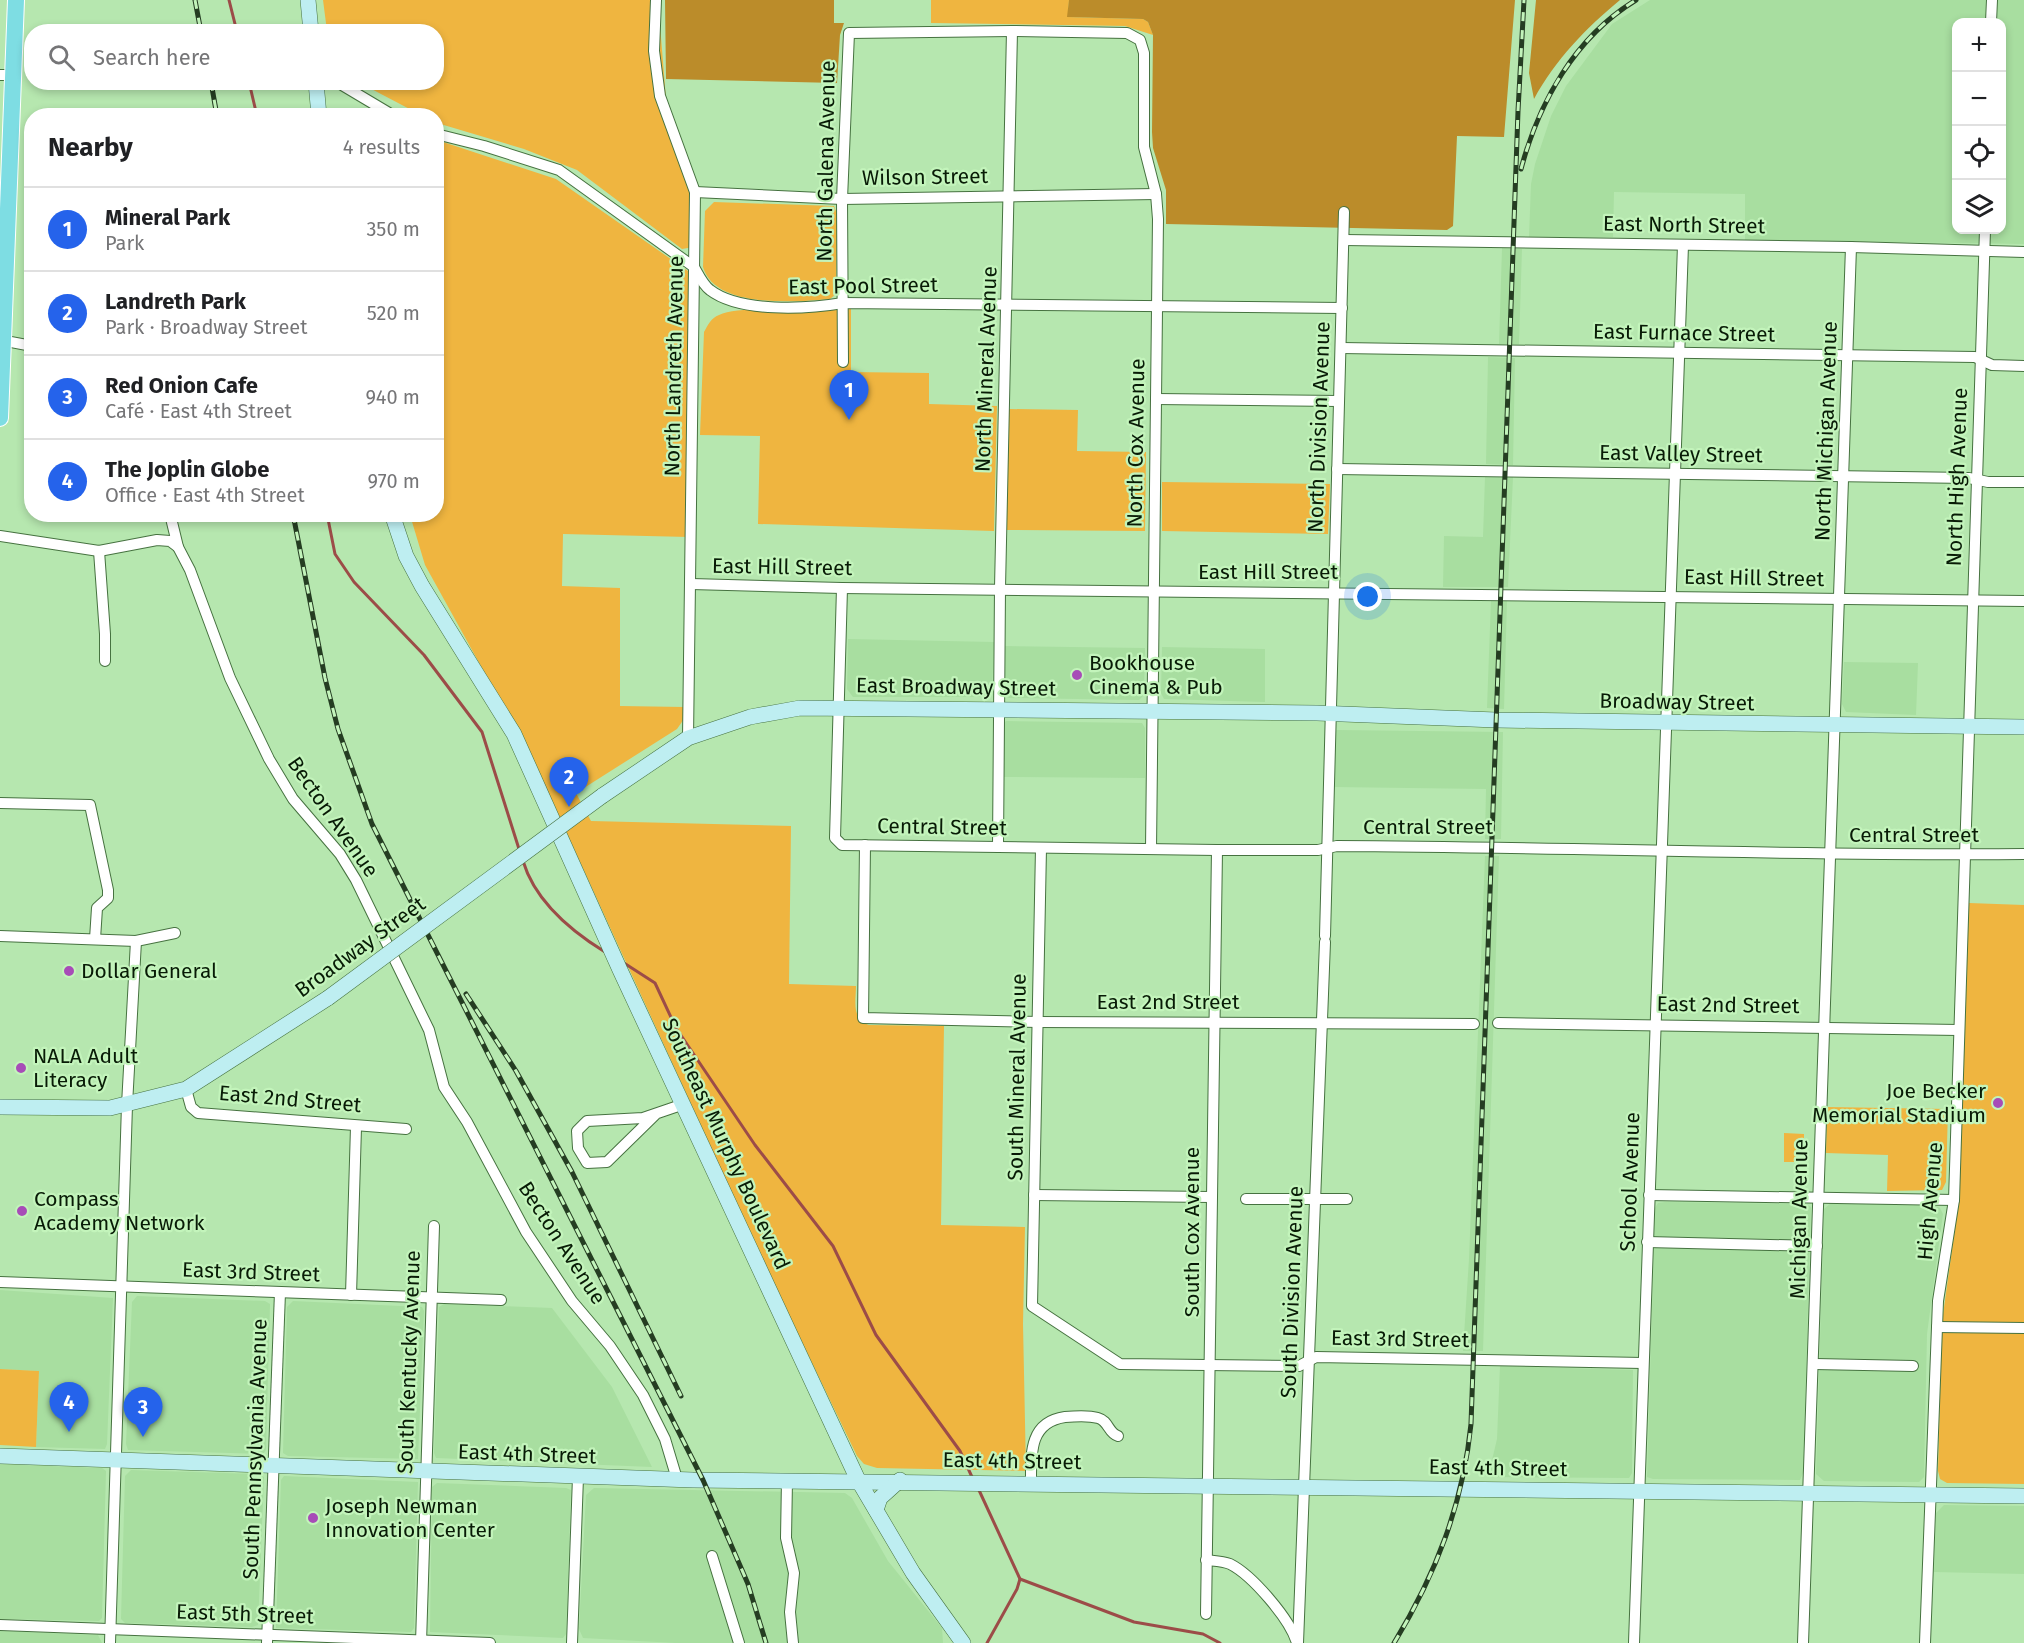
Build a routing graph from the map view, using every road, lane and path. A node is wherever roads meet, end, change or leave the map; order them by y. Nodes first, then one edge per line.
1 (15, 0) edge
2 (308, 0) edge
3 (656, 0) edge
4 (1992, 0) edge
5 (1991, 18) edge
6 (310, 24) edge
7 (1012, 31) junction
8 (6, 75) edge
9 (317, 90) edge
10 (351, 90) edge
11 (318, 108) edge
12 (381, 108) edge
13 (444, 136) edge
14 (695, 192) junction
15 (1010, 194) junction
16 (1156, 194) junction
17 (842, 198) junction
18 (1344, 212) dead end
19 (1985, 234) edge
20 (1344, 240) junction
21 (1683, 245) junction
22 (1851, 247) junction
23 (1984, 252) junction
24 (2024, 252) edge
25 (694, 267) junction
26 (843, 303) junction
27 (1008, 304) junction
28 (1157, 306) junction
29 (1342, 308) junction
30 (1, 340) edge
31 (24, 344) edge
32 (1341, 348) junction
33 (1679, 352) junction
34 (1848, 355) junction
35 (1981, 360) junction
36 (843, 363) dead end
37 (2024, 366) edge
38 (1155, 399) junction
39 (1339, 401) junction
40 (0, 418) edge
41 (1337, 469) junction
42 (1675, 474) junction
43 (1844, 476) junction
44 (1977, 480) junction
45 (2024, 482) edge
46 (173, 522) edge
47 (395, 522) edge
48 (0, 536) edge
49 (178, 548) junction
50 (99, 551) junction
51 (691, 584) junction
52 (842, 588) junction
53 (1000, 588) junction
54 (1153, 591) junction
55 (1334, 592) junction
56 (1671, 597) junction
57 (1840, 599) junction
58 (1972, 600) junction
59 (2024, 601) edge
60 (105, 661) dead end
61 (838, 707) junction
62 (998, 709) junction
63 (1152, 711) junction
64 (1330, 714) junction
65 (1667, 723) junction
66 (1836, 724) junction
67 (1968, 727) junction
68 (2024, 727) edge
69 (688, 738) junction
70 (602, 796) joint
71 (0, 802) edge
72 (865, 845) junction
73 (998, 847) junction
74 (1041, 848) junction
75 (1328, 848) junction
76 (1151, 849) junction
77 (1217, 850) junction
78 (1663, 851) junction
79 (1832, 854) junction
80 (2024, 854) edge
81 (1964, 855) junction
82 (175, 933) dead end
83 (0, 936) edge
84 (95, 939) junction
85 (136, 940) junction
86 (1038, 1022) junction
87 (1215, 1023) junction
88 (1498, 1023) dead end
89 (1322, 1024) junction
90 (1474, 1024) dead end
91 (1656, 1025) junction
92 (1824, 1028) junction
93 (1959, 1029) junction
94 (186, 1089) junction
95 (684, 1104) junction
96 (128, 1105) junction
97 (0, 1107) edge
98 (656, 1115) junction
99 (356, 1127) junction
100 (406, 1129) dead end
101 (1034, 1195) junction
102 (1649, 1195) junction
103 (1211, 1197) junction
104 (1818, 1197) junction
105 (1246, 1199) dead end
106 (1315, 1199) junction
107 (1347, 1200) dead end
108 (1954, 1200) junction
109 (434, 1226) dead end
110 (1647, 1242) junction
111 (1817, 1246) junction
112 (0, 1282) edge
113 (123, 1287) junction
114 (280, 1292) junction
115 (351, 1295) junction
116 (431, 1297) junction
117 (501, 1300) dead end
118 (1032, 1306) joint
119 (1937, 1327) junction
120 (2024, 1328) edge
121 (1309, 1361) junction
122 (1643, 1364) junction
123 (1815, 1364) junction
124 (1211, 1366) junction
125 (1913, 1366) dead end
126 (1118, 1436) dead end
127 (0, 1456) edge
128 (117, 1460) junction
129 (274, 1464) junction
130 (424, 1471) junction
131 (578, 1477) junction
132 (677, 1479) junction
133 (787, 1480) junction
134 (858, 1480) junction
135 (900, 1480) junction
136 (1031, 1483) junction
137 (1208, 1485) junction
138 (1304, 1486) junction
139 (1639, 1490) junction
140 (1809, 1492) junction
141 (1931, 1494) junction
142 (2024, 1496) edge
143 (876, 1510) junction
144 (712, 1556) dead end
145 (1206, 1560) junction
146 (1206, 1614) dead end
147 (0, 1625) edge
148 (111, 1629) junction
149 (267, 1639) edge
150 (421, 1642) edge
151 (110, 1643) edge
152 (490, 1643) edge
153 (572, 1643) edge
154 (739, 1643) edge
155 (793, 1643) edge
156 (963, 1643) edge
157 (1298, 1643) edge
158 (1634, 1643) edge
159 (1803, 1643) edge
160 (1925, 1643) edge

1 - 8 main road
2 - 6 street
3 - 14 street, North Landreth Avenue
4 - 5 street
7 - 15 street, North Mineral Avenue
7 - 16 street, North Cox Avenue
7 - 17 street, North Galena Avenue
8 - 30 main road
9 - 11 street
10 - 12 street
13 - 25 street, East Pool Street
14 - 17 street, Wilson Street
14 - 25 street, North Landreth Avenue
15 - 16 street, Wilson Street
15 - 17 street, Wilson Street
15 - 27 street, North Mineral Avenue
16 - 28 street, North Cox Avenue
17 - 26 street, North Galena Avenue
18 - 20 street, North Division Avenue
19 - 23 street, North High Avenue
20 - 21 street, East North Street
20 - 29 street, North Division Avenue
21 - 22 street, East North Street
21 - 33 street, School Avenue
22 - 23 street, East North Street
22 - 34 street, North Michigan Avenue
23 - 24 street, East North Street
23 - 35 street, North High Avenue
25 - 26 street, East Pool Street
25 - 51 street, North Landreth Avenue
26 - 27 street, East Pool Street
26 - 36 street, North Galena Avenue
27 - 28 street, East Pool Street
27 - 53 street, North Mineral Avenue
28 - 29 street, East Pool Street
28 - 38 street, North Cox Avenue
29 - 32 street, North Division Avenue
30 - 31 street
30 - 40 main road
32 - 33 street, East Furnace Street
32 - 39 street, North Division Avenue
33 - 34 street, East Furnace Street
33 - 42 street, School Avenue
34 - 35 street, East Furnace Street
34 - 43 street, North Michigan Avenue
35 - 37 street, East Furnace Street
35 - 44 street, North High Avenue
38 - 39 street
38 - 54 street, North Cox Avenue
39 - 41 street, North Division Avenue
41 - 42 street, East Valley Street
41 - 55 street, North Division Avenue
42 - 43 street, East Valley Street
42 - 56 street, School Avenue
43 - 44 street, East Valley Street
43 - 57 street, North Michigan Avenue
44 - 45 street, East Valley Street
44 - 58 street, North High Avenue
46 - 49 street, Becton Avenue
47 - 95 street, Southeast Murphy Boulevard
48 - 50 street
49 - 50 street
49 - 132 street, Becton Avenue
50 - 60 street
51 - 52 street, East Hill Street
51 - 69 street, North Landreth Avenue
52 - 53 street, East Hill Street
52 - 61 street
53 - 54 street, East Hill Street
53 - 62 street, North Mineral Avenue
54 - 55 street, East Hill Street
54 - 63 street, North Cox Avenue
55 - 56 street, East Hill Street
55 - 64 street, North Division Avenue
56 - 57 street, East Hill Street
56 - 65 street, School Avenue
57 - 58 street, East Hill Street
57 - 66 street, North Michigan Avenue
58 - 59 street, East Hill Street
58 - 67 street, North High Avenue
61 - 62 street, East Broadway Street
61 - 69 street, East Broadway Street
61 - 72 street, Central Street
62 - 63 street, East Broadway Street
62 - 73 street
63 - 64 street, East Broadway Street
63 - 76 street, North Cox Avenue
64 - 65 street, Broadway Street
64 - 75 street, South Division Avenue
65 - 66 street, Broadway Street
65 - 78 street, School Avenue
66 - 67 street, Broadway Street
66 - 79 street, Michigan Avenue
67 - 68 street, Broadway Street
67 - 81 street, High Avenue
69 - 70 street, East Broadway Street
70 - 94 street, Broadway Street, bridge
71 - 84 street
72 - 73 street, Central Street
72 - 86 street, East 2nd Street
73 - 74 street, Central Street
74 - 76 street, Central Street
74 - 86 street, South Mineral Avenue
75 - 77 street, Central Street
75 - 78 street, Central Street
75 - 89 street, South Division Avenue
76 - 77 street, Central Street
77 - 87 street, South Cox Avenue
78 - 79 street, Central Street
78 - 91 street, School Avenue
79 - 81 street, Central Street
79 - 92 street, Michigan Avenue
80 - 81 street, Central Street
81 - 93 street, High Avenue
82 - 85 street
83 - 84 street
84 - 85 street
85 - 96 street
86 - 87 street, East 2nd Street
86 - 101 street, South Mineral Avenue
87 - 89 street, East 2nd Street
87 - 103 street, South Cox Avenue
88 - 91 street, East 2nd Street
89 - 90 street, East 2nd Street
89 - 106 street, South Division Avenue
91 - 92 street, East 2nd Street
91 - 102 street, School Avenue
92 - 93 street, East 2nd Street
92 - 104 street, Michigan Avenue
93 - 108 street, High Avenue
94 - 96 street, Broadway Street
94 - 99 street, East 2nd Street
95 - 98 street
95 - 134 street, Southeast Murphy Boulevard
96 - 97 street
96 - 113 street
98 - 98 street
99 - 100 street, East 2nd Street
99 - 115 street
101 - 103 street
101 - 118 street, South Mineral Avenue
102 - 104 street
102 - 110 street, School Avenue
103 - 124 street, South Cox Avenue
104 - 108 street
104 - 111 street, Michigan Avenue
105 - 106 street
106 - 107 street
106 - 121 street, South Division Avenue
108 - 119 street, High Avenue
109 - 116 street, South Kentucky Avenue
110 - 111 street
110 - 122 street, School Avenue
111 - 123 street, Michigan Avenue
112 - 113 street, East 3rd Street
113 - 114 street, East 3rd Street
113 - 128 street
114 - 115 street, East 3rd Street
114 - 129 street, South Pennsylvania Avenue
115 - 116 street, East 3rd Street
116 - 117 street, East 3rd Street
116 - 130 street, South Kentucky Avenue
118 - 124 street, East 3rd Street
119 - 120 street
119 - 141 street, High Avenue
121 - 122 street, East 3rd Street
121 - 124 street, East 3rd Street
121 - 138 street, South Division Avenue
122 - 139 street, School Avenue
123 - 125 street
123 - 140 street, Michigan Avenue
124 - 137 street, South Cox Avenue
126 - 136 street
127 - 128 street, East 4th Street
128 - 129 street, East 4th Street
128 - 148 street
129 - 130 street, East 4th Street
129 - 149 street, South Pennsylvania Avenue
130 - 131 street, East 4th Street
130 - 150 street, South Kentucky Avenue
131 - 132 street, East 4th Street
131 - 153 street
132 - 133 street, East 4th Street
133 - 134 street, East 4th Street
133 - 155 street
134 - 135 street, East 4th Street
134 - 143 street, Southeast Murphy Boulevard
135 - 136 street, East 4th Street
135 - 143 street
136 - 137 street, East 4th Street
137 - 138 street, East 4th Street
137 - 145 street, South Cox Avenue
138 - 139 street, East 4th Street
138 - 157 street, South Division Avenue
139 - 140 street, East 4th Street
139 - 158 street, School Avenue
140 - 141 street, East 4th Street
140 - 159 street, Michigan Avenue
141 - 142 street, East 4th Street
141 - 160 street, High Avenue
143 - 156 street, Southeast Murphy Boulevard
144 - 154 street
145 - 146 street, South Cox Avenue
145 - 157 street
147 - 148 street, East 5th Street
148 - 149 street, East 5th Street
148 - 151 street
149 - 150 street, East 5th Street
150 - 152 street, East 5th Street

